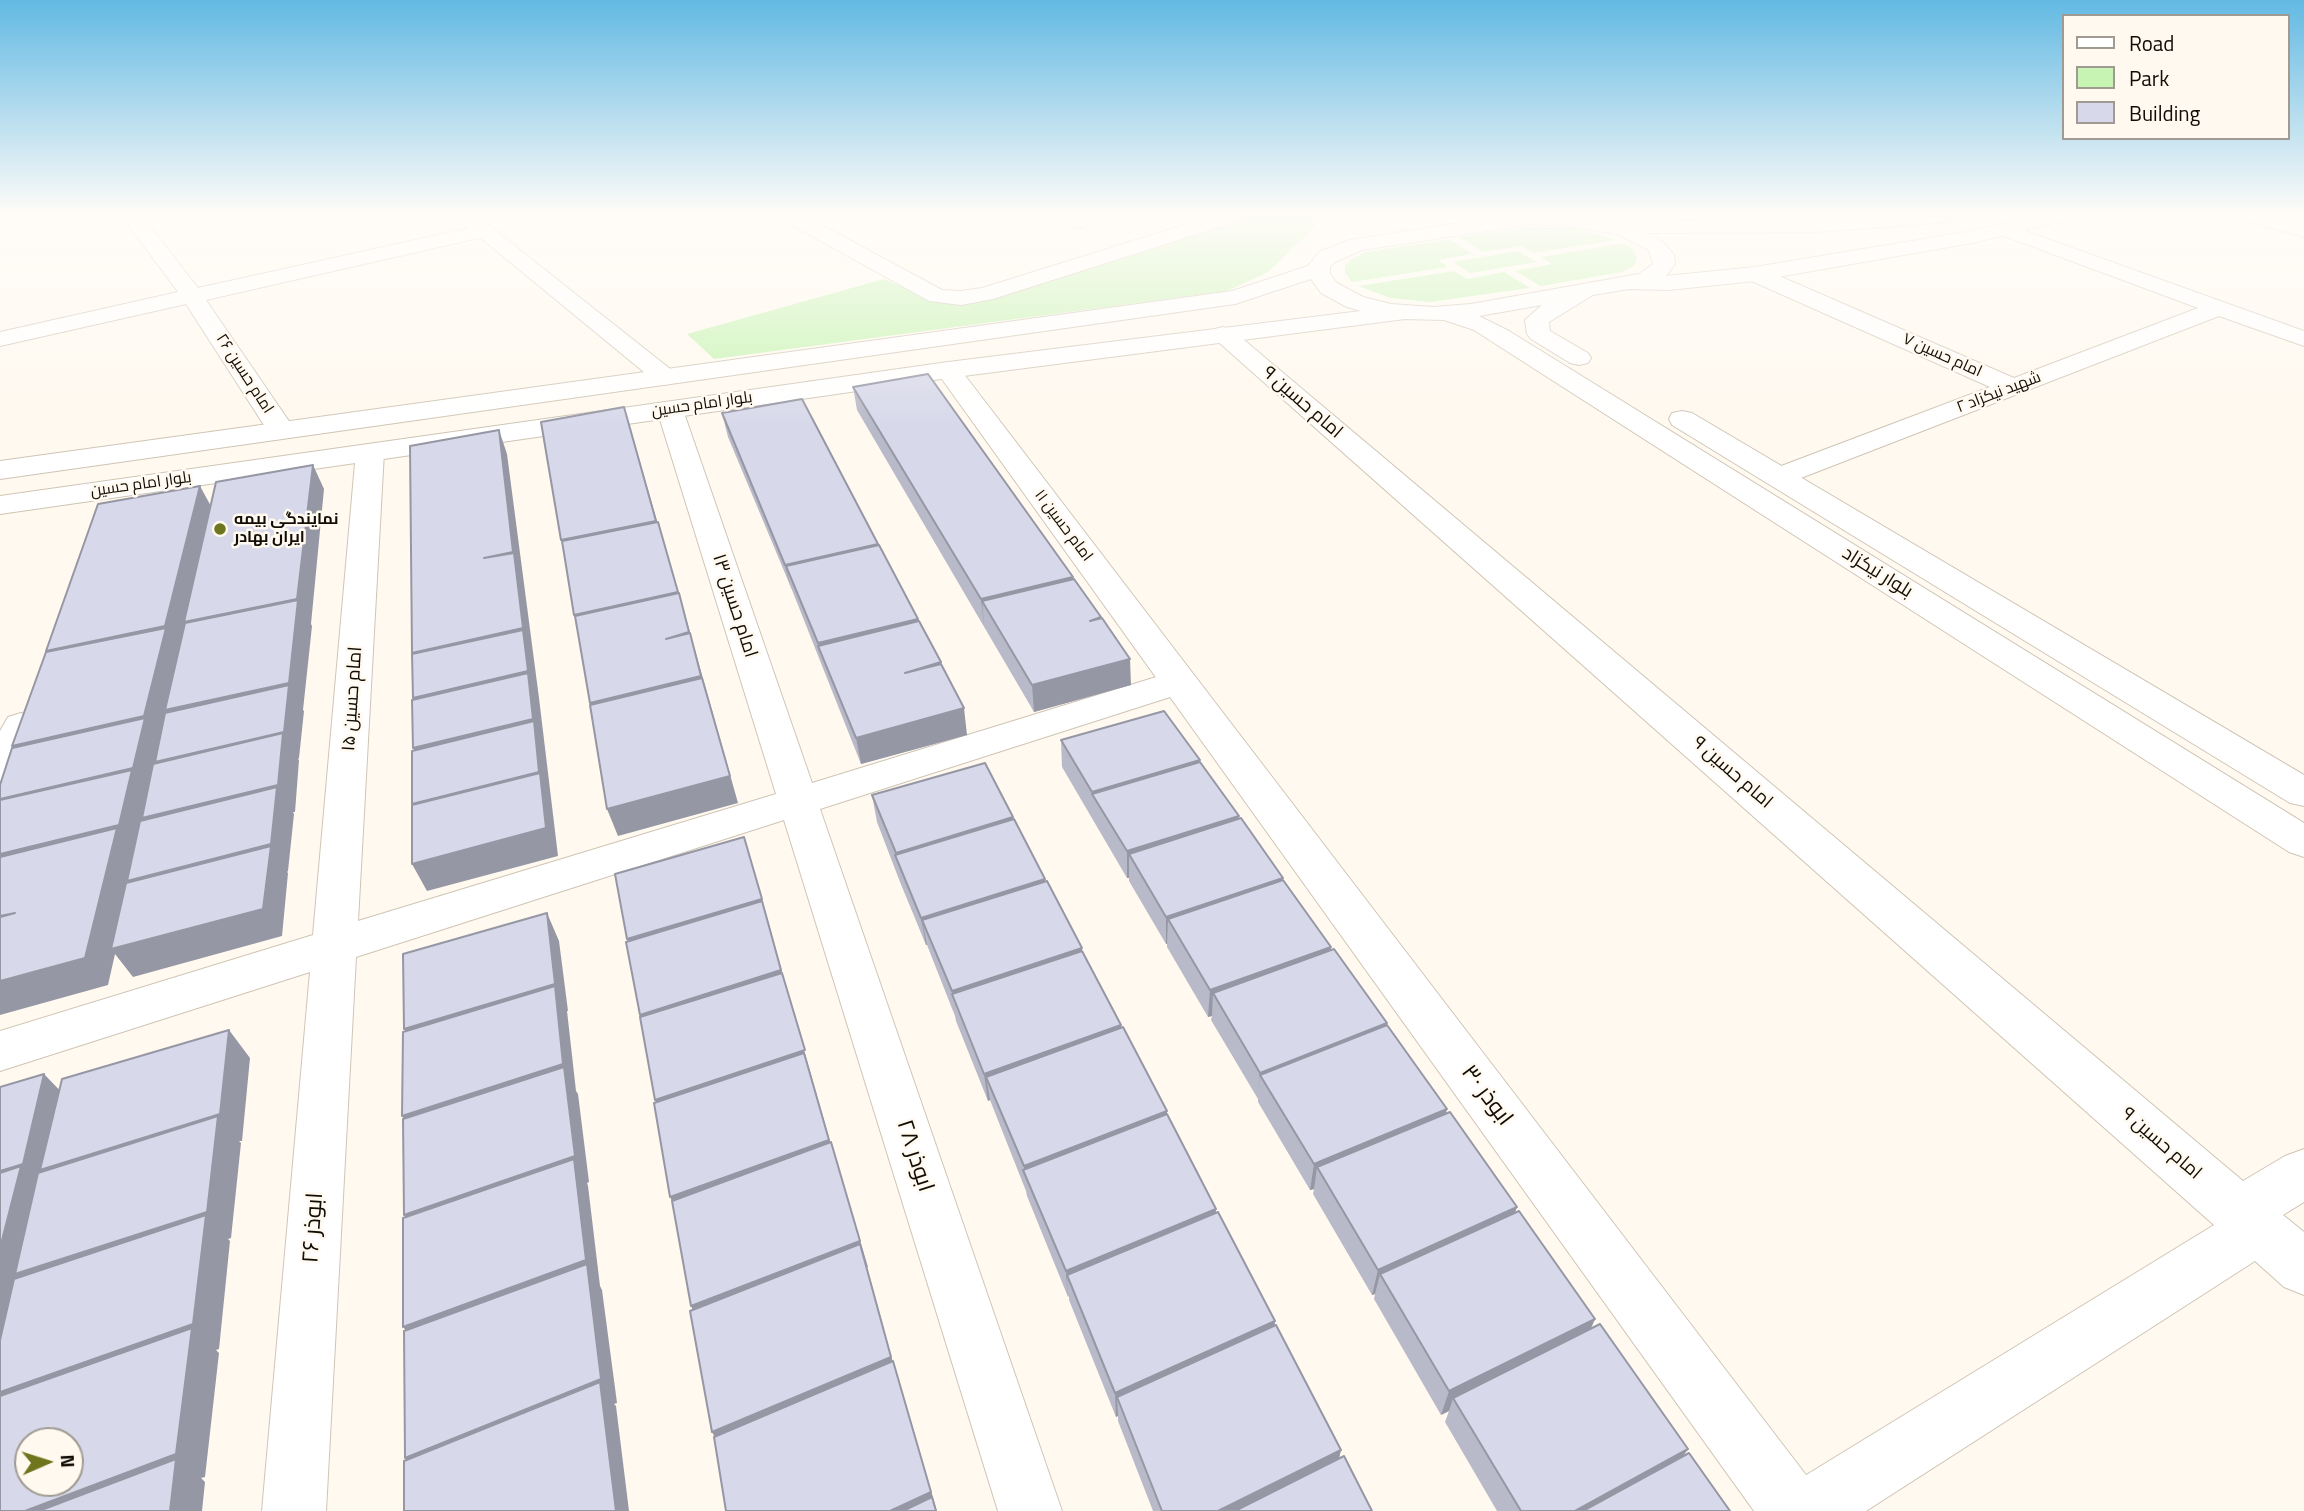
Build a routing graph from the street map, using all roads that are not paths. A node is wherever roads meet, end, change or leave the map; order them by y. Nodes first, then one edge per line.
1 (185, 287) edge
2 (234, 287) edge
3 (552, 287) edge
4 (920, 287) edge
5 (1009, 287) edge
6 (1267, 287) edge
7 (1328, 287) edge
8 (1605, 287) edge
9 (1784, 287) edge
10 (2160, 287) edge
11 (1586, 290) junction
12 (192, 296) junction
13 (2219, 308) junction
14 (1405, 312) junction
15 (1446, 313) junction
16 (1223, 334) junction
17 (2304, 339) edge
18 (0, 340) edge
19 (948, 370) junction
20 (665, 377) junction
21 (2013, 387) junction
22 (670, 410) junction
23 (281, 430) junction
24 (370, 452) junction
25 (0, 470) edge
26 (1779, 477) junction
27 (107, 490) junction
28 (0, 505) edge
29 (93, 528) edge
30 (1179, 682) junction
31 (33, 694) edge
32 (0, 784) edge
33 (2304, 793) edge
34 (798, 802) junction
35 (2304, 842) edge
36 (335, 946) junction
37 (0, 1051) edge
38 (2304, 1173) edge
39 (2249, 1220) junction
40 (2304, 1268) edge
41 (294, 1511) edge
42 (1030, 1511) edge
43 (1793, 1511) edge
44 (1808, 1511) edge

1 - 12 street, امام حسین ۲۶
2 - 12 street
3 - 20 street
4 - 5 street
6 - 20 street, بلوار امام حسین
7 - 14 street
8 - 11 street
9 - 21 street, امام حسین ۷
10 - 13 street
11 - 15 street
11 - 26 street, بلوار نیکزاد
12 - 18 street
12 - 23 street, امام حسین ۲۶
13 - 17 street
13 - 21 street, شهید نیکزاد ۲
14 - 15 street
14 - 16 street, بلوار امام حسین
15 - 35 street, بلوار نیکزاد
16 - 19 street, بلوار امام حسین
16 - 39 street, امام حسین ۹
19 - 22 street, بلوار امام حسین
19 - 30 street, امام حسین ۱۱
20 - 22 street, امام حسین ۱۳
20 - 23 street, بلوار امام حسین
21 - 26 street, شهید نیکزاد ۲
22 - 24 street, بلوار امام حسین
22 - 34 street, امام حسین ۱۳
23 - 25 street, بلوار امام حسین
24 - 27 street, بلوار امام حسین
24 - 36 street, امام حسین ۱۵
26 - 33 street, بلوار نیکزاد
27 - 28 street, بلوار امام حسین
27 - 29 street
30 - 34 street
30 - 43 street, ابوذر ۳۰
31 - 32 street
34 - 36 street
34 - 42 street, ابوذر ۲۸
36 - 37 street
36 - 41 street, ابوذر ۲۶
38 - 39 street
39 - 40 street, امام حسین ۹
39 - 44 street

